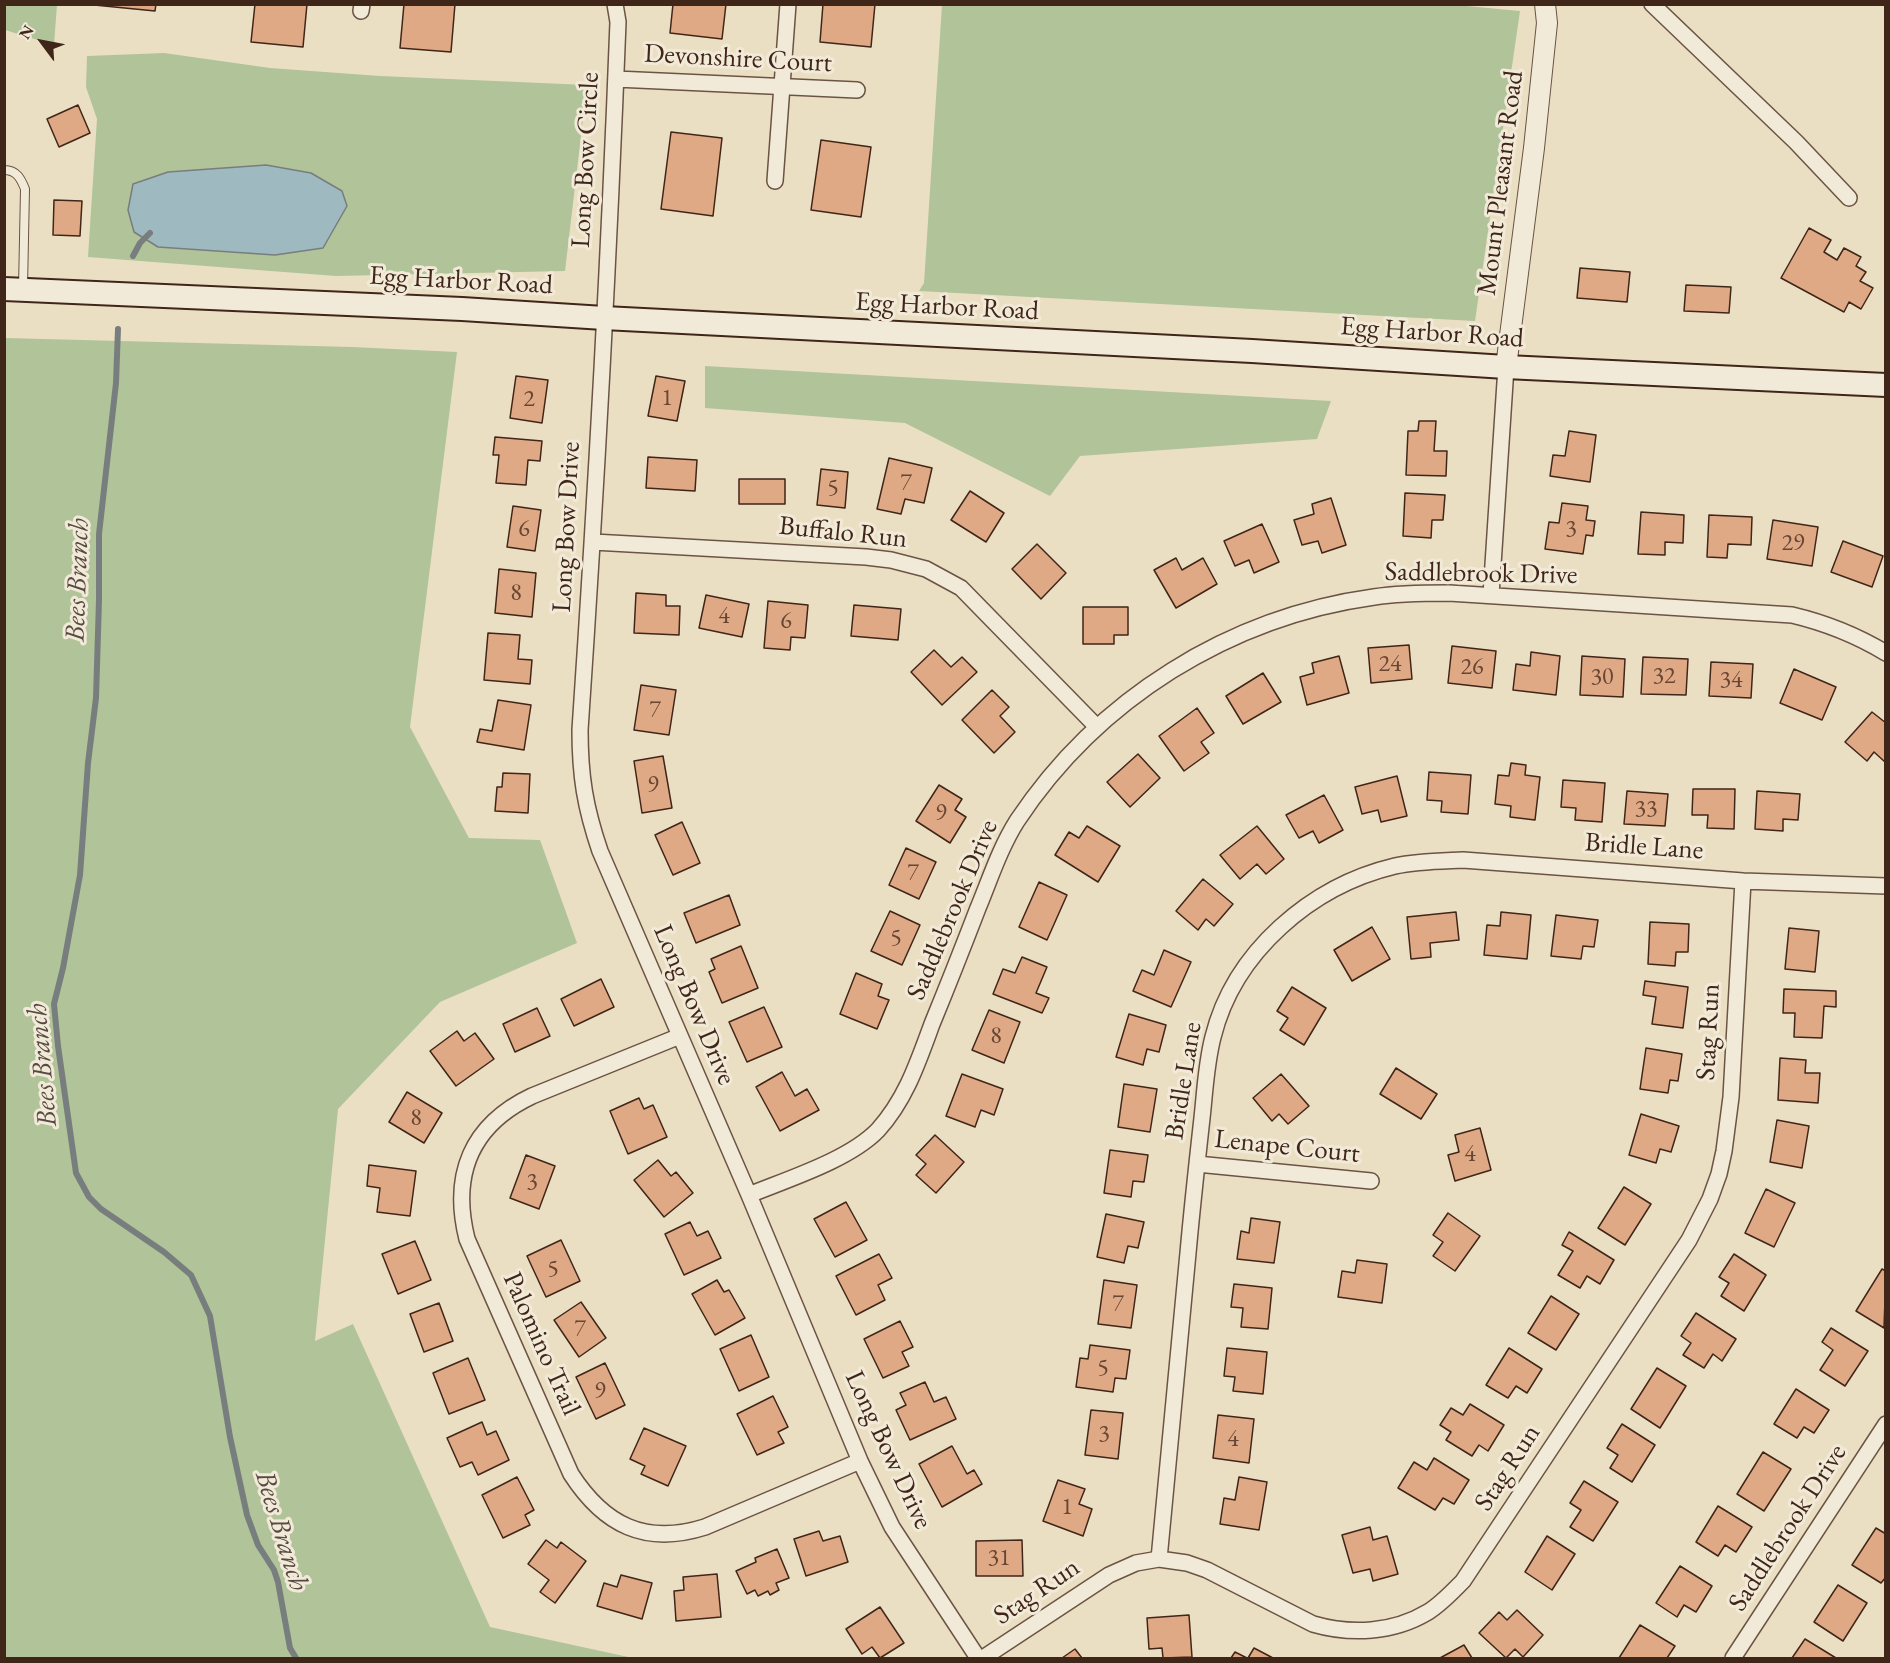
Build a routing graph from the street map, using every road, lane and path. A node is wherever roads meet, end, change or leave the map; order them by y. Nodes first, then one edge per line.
1 (615, 4) edge
2 (789, 4) edge
3 (1545, 4) edge
4 (1652, 4) edge
5 (616, 79) junction
6 (782, 86) junction
7 (858, 90) dead end
8 (4, 170) edge
9 (775, 181) dead end
10 (1849, 198) dead end
11 (14, 289) edge
12 (604, 318) junction
13 (1506, 367) junction
14 (1886, 385) edge
15 (593, 542) junction
16 (1491, 595) junction
17 (1886, 653) edge
18 (1097, 727) junction
19 (1743, 880) junction
20 (1886, 886) edge
21 (680, 1036) junction
22 (1197, 1164) junction
23 (1371, 1181) dead end
24 (749, 1195) junction
25 (1886, 1424) edge
26 (860, 1461) junction
27 (1159, 1559) junction
28 (978, 1659) edge
29 (983, 1659) edge
30 (1733, 1659) edge

1 - 5 street, Long Bow Circle
2 - 6 street
3 - 13 street, Mount Pleasant Road
4 - 10 street
5 - 6 street, Devonshire Court
5 - 12 street, Long Bow Circle
6 - 7 street, Devonshire Court
6 - 9 street
8 - 11 lane
11 - 12 main road, Egg Harbor Road
12 - 13 main road, Egg Harbor Road
12 - 15 street, Long Bow Drive
13 - 14 main road, Egg Harbor Road
13 - 16 street
15 - 18 street, Buffalo Run
15 - 21 street, Long Bow Drive
16 - 17 street, Saddlebrook Drive
16 - 18 street, Saddlebrook Drive
18 - 24 street, Saddlebrook Drive
19 - 20 street, Bridle Lane
19 - 22 street, Bridle Lane
19 - 27 street, Stag Run
21 - 24 street, Long Bow Drive
21 - 26 street, Palomino Trail
22 - 23 street, Lenape Court
22 - 27 street, Bridle Lane
24 - 26 street, Long Bow Drive
25 - 30 street, Saddlebrook Drive
26 - 28 street, Long Bow Drive
27 - 29 street, Stag Run

